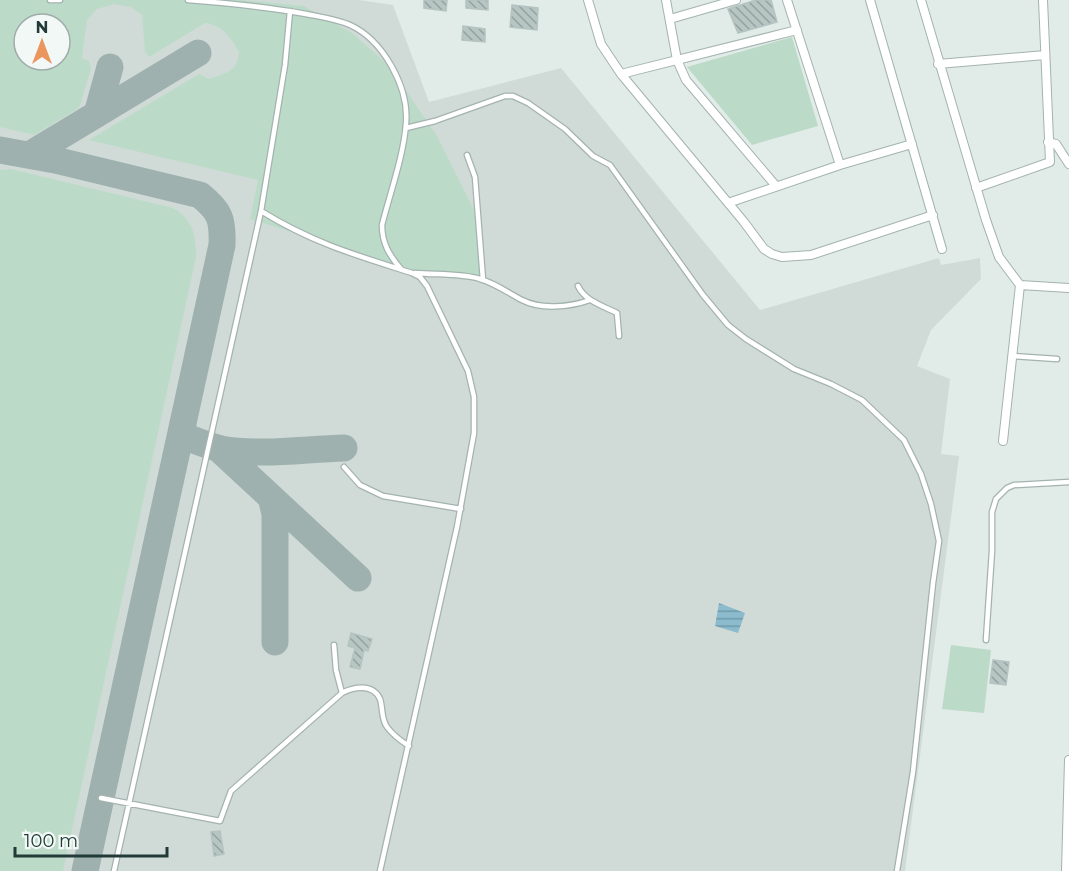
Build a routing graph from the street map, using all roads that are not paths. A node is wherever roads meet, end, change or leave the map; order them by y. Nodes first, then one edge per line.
1 (50, 0) edge
2 (60, 0) edge
3 (188, 0) edge
4 (588, 0) edge
5 (666, 0) edge
6 (736, 0) edge
7 (787, 0) edge
8 (870, 0) edge
9 (921, 0) edge
10 (1043, 0) edge
11 (714, 3) edge
12 (290, 11) junction
13 (669, 19) junction
14 (797, 30) junction
15 (1045, 55) junction
16 (677, 60) junction
17 (938, 64) junction
18 (621, 74) junction
19 (406, 128) junction
20 (1048, 142) junction
21 (912, 144) junction
22 (467, 155) dead end
23 (840, 165) junction
24 (1069, 166) edge
25 (776, 186) junction
26 (976, 188) junction
27 (728, 203) junction
28 (261, 211) junction
29 (933, 215) junction
30 (942, 249) dead end
31 (401, 269) junction
32 (412, 273) junction
33 (483, 279) junction
34 (1020, 285) junction
35 (578, 286) dead end
36 (1069, 288) edge
37 (590, 300) junction
38 (619, 336) dead end
39 (1012, 356) junction
40 (1057, 358) dead end
41 (1003, 441) dead end
42 (344, 467) dead end
43 (1069, 482) edge
44 (461, 509) junction
45 (986, 640) dead end
46 (334, 645) dead end
47 (342, 693) junction
48 (409, 746) junction
49 (1069, 760) edge
50 (101, 798) dead end
51 (129, 804) junction
52 (114, 871) edge
53 (380, 871) edge
54 (897, 871) edge
55 (1066, 871) edge

1 - 2 lane
3 - 12 lane
4 - 18 street
5 - 13 street
6 - 11 street
7 - 14 street
8 - 21 street
9 - 17 street
10 - 15 street
11 - 13 street
12 - 19 lane
12 - 28 lane
13 - 16 street
14 - 16 street
14 - 23 street
15 - 17 street
15 - 20 street
16 - 18 street
16 - 25 street
17 - 26 street
18 - 27 street
19 - 31 lane
19 - 54 lane
20 - 24 street
20 - 26 street
21 - 23 street
21 - 29 street
22 - 33 lane
23 - 25 street
25 - 27 street
26 - 34 street
27 - 29 street
28 - 31 lane
28 - 51 lane
29 - 30 street
31 - 32 lane
32 - 33 lane
32 - 44 lane
33 - 37 lane
34 - 36 street
34 - 39 street
35 - 37 lane
37 - 38 lane
39 - 40 lane
39 - 41 street
42 - 44 lane
43 - 45 lane
44 - 48 lane
46 - 47 lane
47 - 48 lane
47 - 51 lane
48 - 53 lane
49 - 55 street
50 - 51 lane
51 - 52 lane

